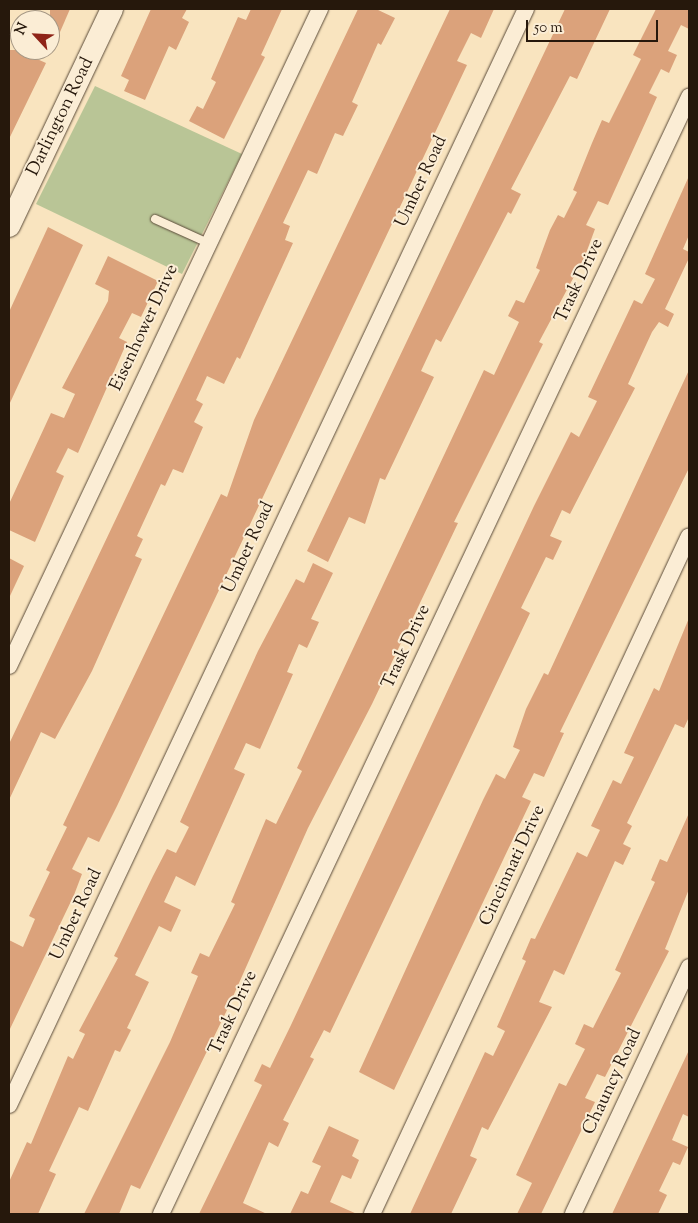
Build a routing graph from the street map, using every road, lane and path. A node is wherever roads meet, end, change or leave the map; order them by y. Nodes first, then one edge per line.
1 (112, 9) edge
2 (320, 9) edge
3 (526, 9) edge
4 (689, 97) edge
5 (155, 219) dead end
6 (9, 226) edge
7 (208, 243) junction
8 (689, 536) edge
9 (9, 666) edge
10 (689, 967) edge
11 (9, 1105) edge
12 (161, 1214) edge
13 (372, 1214) edge
14 (573, 1214) edge

1 - 6 street, Darlington Road
2 - 7 street, Eisenhower Drive
3 - 11 street, Umber Road
4 - 12 street, Trask Drive
5 - 7 lane
7 - 9 street, Eisenhower Drive
8 - 13 street, Cincinnati Drive
10 - 14 street, Chauncy Road

